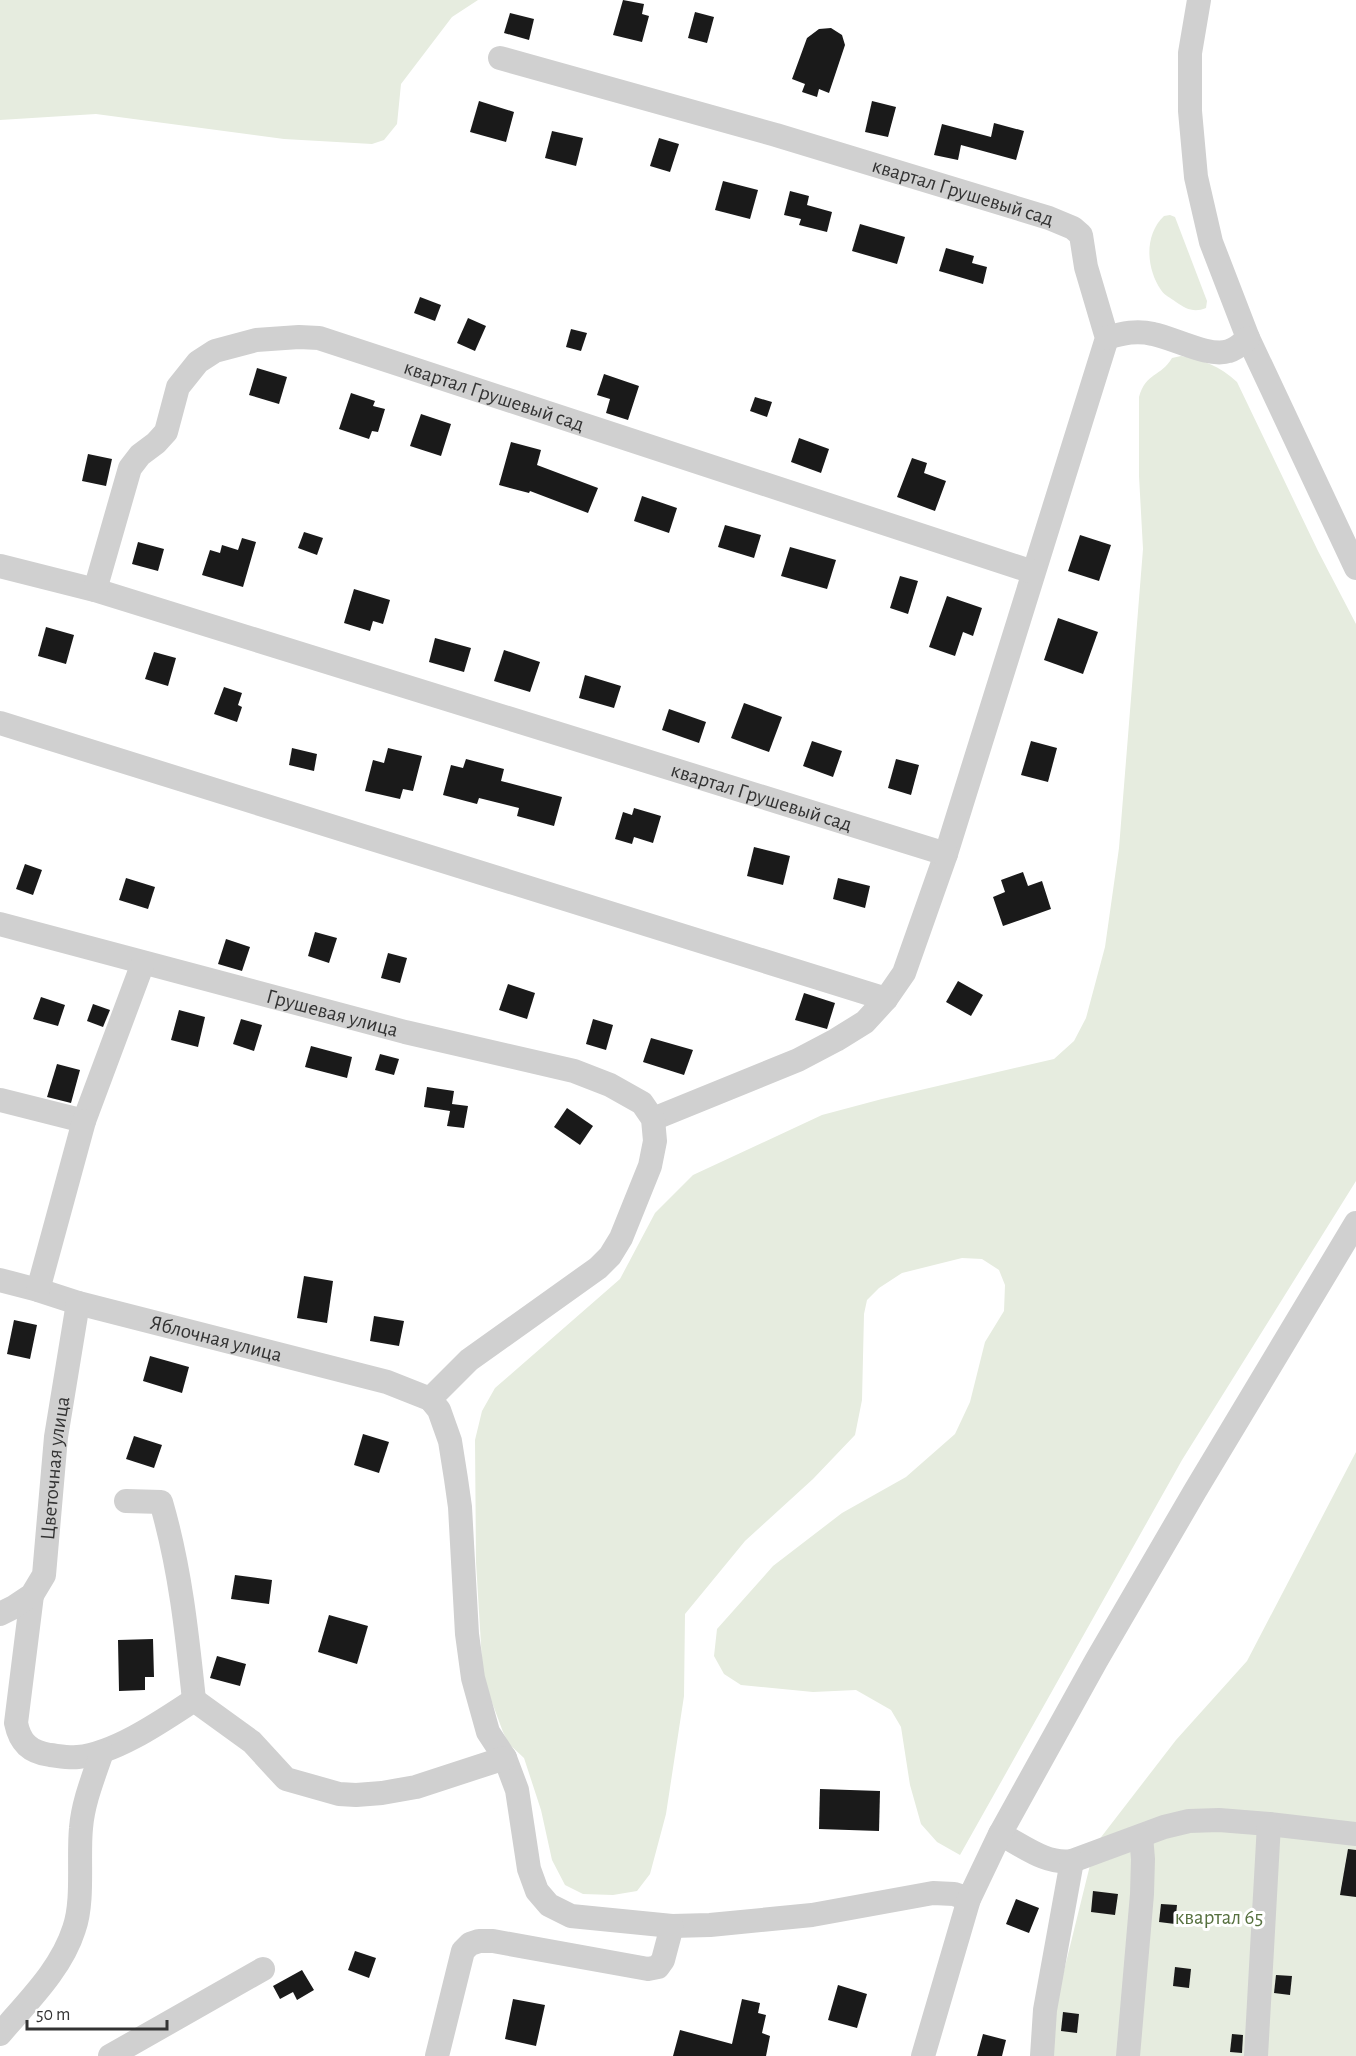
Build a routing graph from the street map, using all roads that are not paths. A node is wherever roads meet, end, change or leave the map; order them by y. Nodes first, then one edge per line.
1 (1199, 0) edge
2 (501, 58) dead end
3 (1107, 338) junction
4 (1248, 338) junction
5 (0, 566) edge
6 (1356, 568) edge
7 (1033, 572) junction
8 (95, 590) junction
9 (0, 723) edge
10 (946, 854) junction
11 (0, 924) edge
12 (143, 963) junction
13 (886, 999) junction
14 (0, 1100) edge
15 (653, 1119) junction
16 (84, 1121) junction
17 (1356, 1223) edge
18 (0, 1280) edge
19 (38, 1290) junction
20 (78, 1303) junction
21 (430, 1399) junction
22 (126, 1500) dead end
23 (32, 1595) junction
24 (0, 1614) edge
25 (194, 1700) junction
26 (102, 1752) junction
27 (505, 1758) junction
28 (1269, 1824) junction
29 (1000, 1834) junction
30 (1356, 1834) edge
31 (1141, 1836) junction
32 (1072, 1860) junction
33 (969, 1899) junction
34 (672, 1926) junction
35 (263, 1969) dead end
36 (0, 2034) edge
37 (110, 2056) edge
38 (437, 2056) edge
39 (923, 2056) edge
40 (1042, 2056) edge
41 (1128, 2056) edge
42 (1256, 2056) edge

1 - 4 street
2 - 3 street, квартал Грушевый сад
3 - 4 street
3 - 7 street
4 - 6 street
5 - 8 street, квартал Грушевый сад
7 - 8 street, квартал Грушевый сад
7 - 10 street
8 - 10 street, квартал Грушевый сад
9 - 13 street
10 - 13 street
11 - 12 street, Грушевая улица
12 - 15 street, Грушевая улица
12 - 16 street
13 - 15 street
14 - 16 street
15 - 21 street
16 - 19 street
17 - 29 street
18 - 19 street, Яблочная улица
19 - 20 street, Яблочная улица
20 - 21 street, Яблочная улица
20 - 23 street, Цветочная улица
21 - 27 street
22 - 25 street
23 - 24 street
23 - 26 street, Цветочная улица
25 - 26 street
25 - 27 street
26 - 36 street
27 - 34 street
28 - 30 street
28 - 31 street
28 - 42 street
29 - 32 street
29 - 33 street
31 - 32 street
31 - 41 street
32 - 40 street
33 - 34 street
33 - 39 street
34 - 38 street
35 - 37 street

